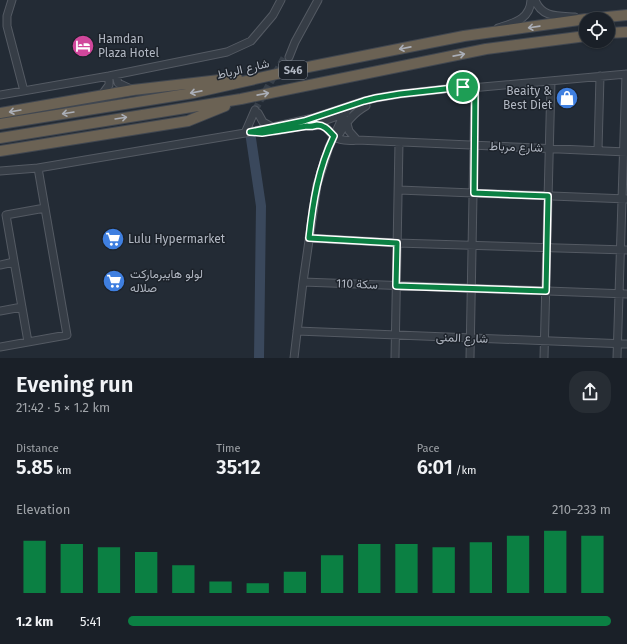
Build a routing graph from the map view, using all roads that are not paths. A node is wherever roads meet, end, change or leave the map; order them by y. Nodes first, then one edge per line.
1 (12, 0) edge
2 (281, 0) edge
3 (318, 0) edge
4 (531, 0) edge
5 (535, 0) edge
6 (627, 15) edge
7 (615, 16) edge
8 (579, 18) edge
9 (579, 20) edge
10 (627, 32) edge
11 (615, 33) edge
12 (464, 36) junction
13 (579, 37) edge
14 (287, 56) tunnel mouth
15 (626, 74) edge
16 (112, 76) junction
17 (600, 76) junction
18 (261, 78) junction
19 (551, 81) junction
20 (473, 87) junction
21 (133, 90) junction
22 (24, 91) junction
23 (0, 95) edge
24 (101, 96) junction
25 (241, 99) junction
26 (366, 106) junction
27 (341, 112) junction
28 (0, 113) edge
29 (346, 123) junction
30 (0, 124) edge
31 (307, 126) junction
32 (272, 127) junction
33 (248, 133) junction
34 (335, 137) junction
35 (0, 138) edge
36 (357, 140) junction
37 (399, 142) junction
38 (474, 145) junction
39 (550, 148) junction
40 (598, 150) junction
41 (0, 151) edge
42 (625, 152) edge
43 (38, 168) junction
44 (0, 171) edge
45 (399, 190) junction
46 (474, 193) junction
47 (548, 196) junction
48 (624, 199) edge
49 (45, 208) junction
50 (3, 221) edge
51 (309, 238) junction
52 (397, 243) junction
53 (472, 245) junction
54 (546, 247) junction
55 (624, 250) edge
56 (14, 262) junction
57 (0, 265) edge
58 (303, 282) junction
59 (396, 286) junction
60 (472, 289) junction
61 (546, 291) junction
62 (619, 294) junction
63 (627, 294) edge
64 (22, 307) junction
65 (0, 311) edge
66 (297, 331) junction
67 (395, 335) junction
68 (470, 338) junction
69 (545, 341) junction
70 (28, 342) junction
71 (618, 344) junction
72 (627, 344) edge
73 (0, 347) edge
74 (294, 358) edge
75 (395, 358) edge
76 (470, 358) edge
77 (544, 358) edge
78 (617, 358) edge

1 - 22 street
2 - 16 street
3 - 14 street
4 - 12 street
5 - 8 street
6 - 7 highway, شارع الرباط / S46
9 -> 12 highway, شارع الرباط / S46
10 - 11 highway
12 -> 18 highway, شارع الرباط / S46
25 -> 13 highway, S46
15 - 17 street
15 - 42 street
16 - 21 street
16 - 22 street
16 - 24 street
17 - 19 street
17 - 40 street
18 - 21 highway
18 -> 30 highway, شارع الرباط / S46
19 - 20 street
19 - 39 street
20 - 26 street
20 - 27 street
20 - 38 street
21 - 24 highway
22 - 23 street
24 -> 28 highway
35 -> 25 highway, S46
25 - 41 highway
26 - 27 street
26 - 29 street
27 - 29 street
27 - 31 street
27 - 32 street
27 - 34 street
29 - 34 street
29 - 36 street
31 - 33 street
31 - 34 street
32 - 33 street
32 - 33 street
33 - 43 street
34 - 36 street, شارع مرباط
34 - 51 street
36 - 37 street, شارع مرباط
37 - 38 street, شارع مرباط
37 - 45 street
38 - 39 street, شارع مرباط
38 - 46 street
39 - 40 street, شارع مرباط
39 - 47 street
40 - 42 street, شارع مرباط
42 - 48 street
43 - 44 street
43 - 49 street
45 - 46 street
45 - 52 street
46 - 47 street
46 - 53 street
47 - 48 street
47 - 54 street
48 - 55 street
49 - 50 street
49 - 70 street
50 - 56 street
51 - 52 street
51 - 58 street
52 - 53 street
52 - 59 street
53 - 54 street
53 - 60 street
54 - 55 street
54 - 61 street
55 - 62 street
56 - 57 street
56 - 64 street
58 - 59 street, سكة 110
58 - 66 street
59 - 60 street, سكة 110
59 - 67 street
60 - 61 street, سكة 110
60 - 68 street
61 - 62 street, سكة 110
61 - 69 street
62 - 63 street, سكة 110
62 - 71 street
64 - 65 street
64 - 70 street
66 - 67 street, شارع المنى
66 - 74 street
67 - 68 street, شارع المنى
67 - 75 street
68 - 69 street, شارع المنى
68 - 76 street
69 - 71 street, شارع المنى
69 - 77 street
70 - 73 street
71 - 72 street, شارع المنى
71 - 78 street

